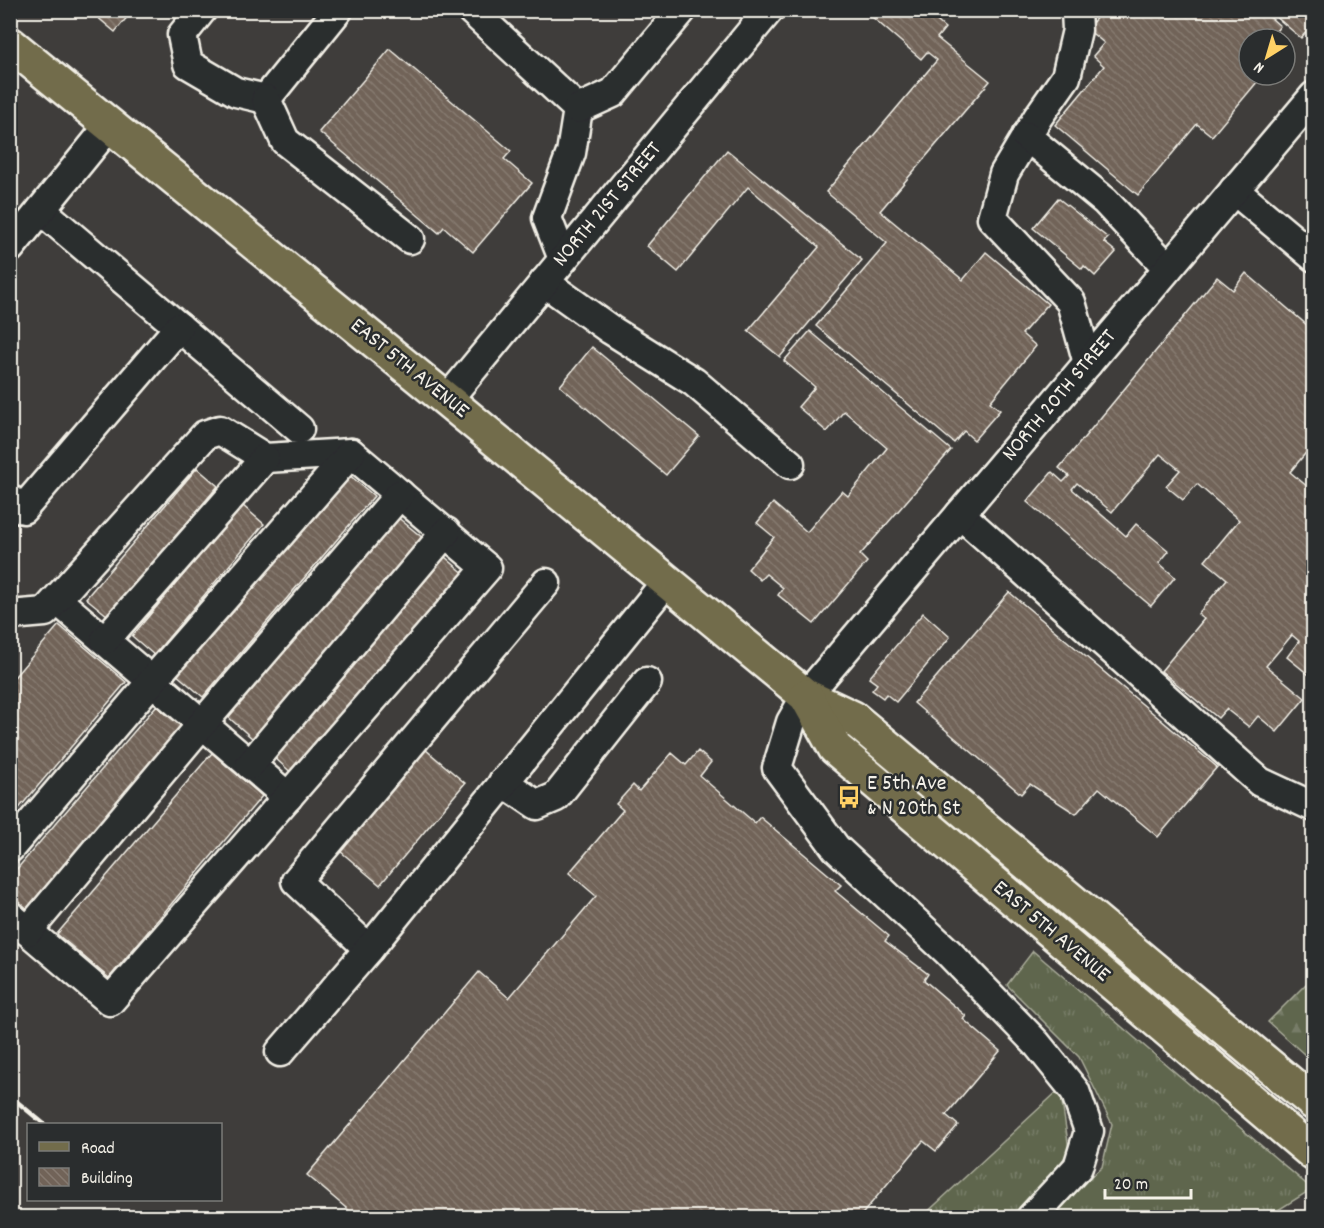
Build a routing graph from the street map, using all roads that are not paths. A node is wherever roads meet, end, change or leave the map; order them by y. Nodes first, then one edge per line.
1 (202, 10) edge
2 (338, 10) edge
3 (471, 10) edge
4 (682, 10) edge
5 (769, 10) edge
6 (1076, 10) edge
7 (10, 44) edge
8 (1314, 96) edge
9 (266, 99) junction
10 (578, 109) junction
11 (110, 125) junction
12 (1026, 136) junction
13 (1234, 190) junction
14 (41, 210) junction
15 (410, 239) dead end
16 (10, 248) edge
17 (1314, 257) edge
18 (563, 259) junction
19 (1168, 268) junction
20 (544, 282) junction
21 (179, 327) junction
22 (1088, 363) junction
23 (447, 399) junction
24 (299, 429) dead end
25 (351, 453) junction
26 (265, 458) junction
27 (790, 464) dead end
28 (400, 494) junction
29 (10, 499) edge
30 (960, 514) junction
31 (446, 532) junction
32 (667, 581) junction
33 (546, 583) dead end
34 (57, 600) junction
35 (10, 615) edge
36 (105, 640) junction
37 (152, 681) junction
38 (647, 682) dead end
39 (806, 696) junction
40 (202, 723) junction
41 (250, 765) junction
42 (503, 782) junction
43 (288, 797) junction
44 (1314, 807) edge
45 (10, 848) edge
46 (19, 924) edge
47 (369, 949) junction
48 (280, 1052) dead end
49 (1314, 1102) edge
50 (1314, 1154) edge
51 (1031, 1218) edge

1 - 9 street
2 - 9 street
3 - 10 street
4 - 10 street
5 - 18 street, NORTH 21ST STREET
6 - 12 street
7 - 11 main road, EAST 5TH AVENUE
8 - 13 street, NORTH 20TH STREET
9 - 15 street
10 - 18 street
11 - 14 street
11 - 23 main road, EAST 5TH AVENUE
12 - 19 street
12 - 22 street
13 - 17 street
13 - 19 street, NORTH 20TH STREET
14 - 16 street
14 - 21 street
18 - 20 street, NORTH 21ST STREET
19 - 22 street, NORTH 20TH STREET
20 - 23 street, NORTH 21ST STREET
20 - 27 street
21 - 24 street
21 - 29 street
22 - 30 street, NORTH 20TH STREET
23 - 32 main road, EAST 5TH AVENUE
25 - 26 street
25 - 28 street
25 - 37 street
26 - 34 street
26 - 36 street
28 - 31 street
28 - 40 street
30 - 39 street, NORTH 20TH STREET
30 - 44 street
31 - 41 street
31 - 43 street
32 - 39 main road, EAST 5TH AVENUE
32 - 42 street
33 - 47 street
34 - 35 street
34 - 36 street
36 - 37 street
37 - 40 street
37 - 45 street
38 - 42 street
39 - 49 main road, EAST 5TH AVENUE
39 - 50 main road, EAST 5TH AVENUE
39 - 51 street, NORTH 20TH STREET
40 - 41 street
40 - 46 street
41 - 43 street
42 - 47 street
43 - 46 street
47 - 48 street

